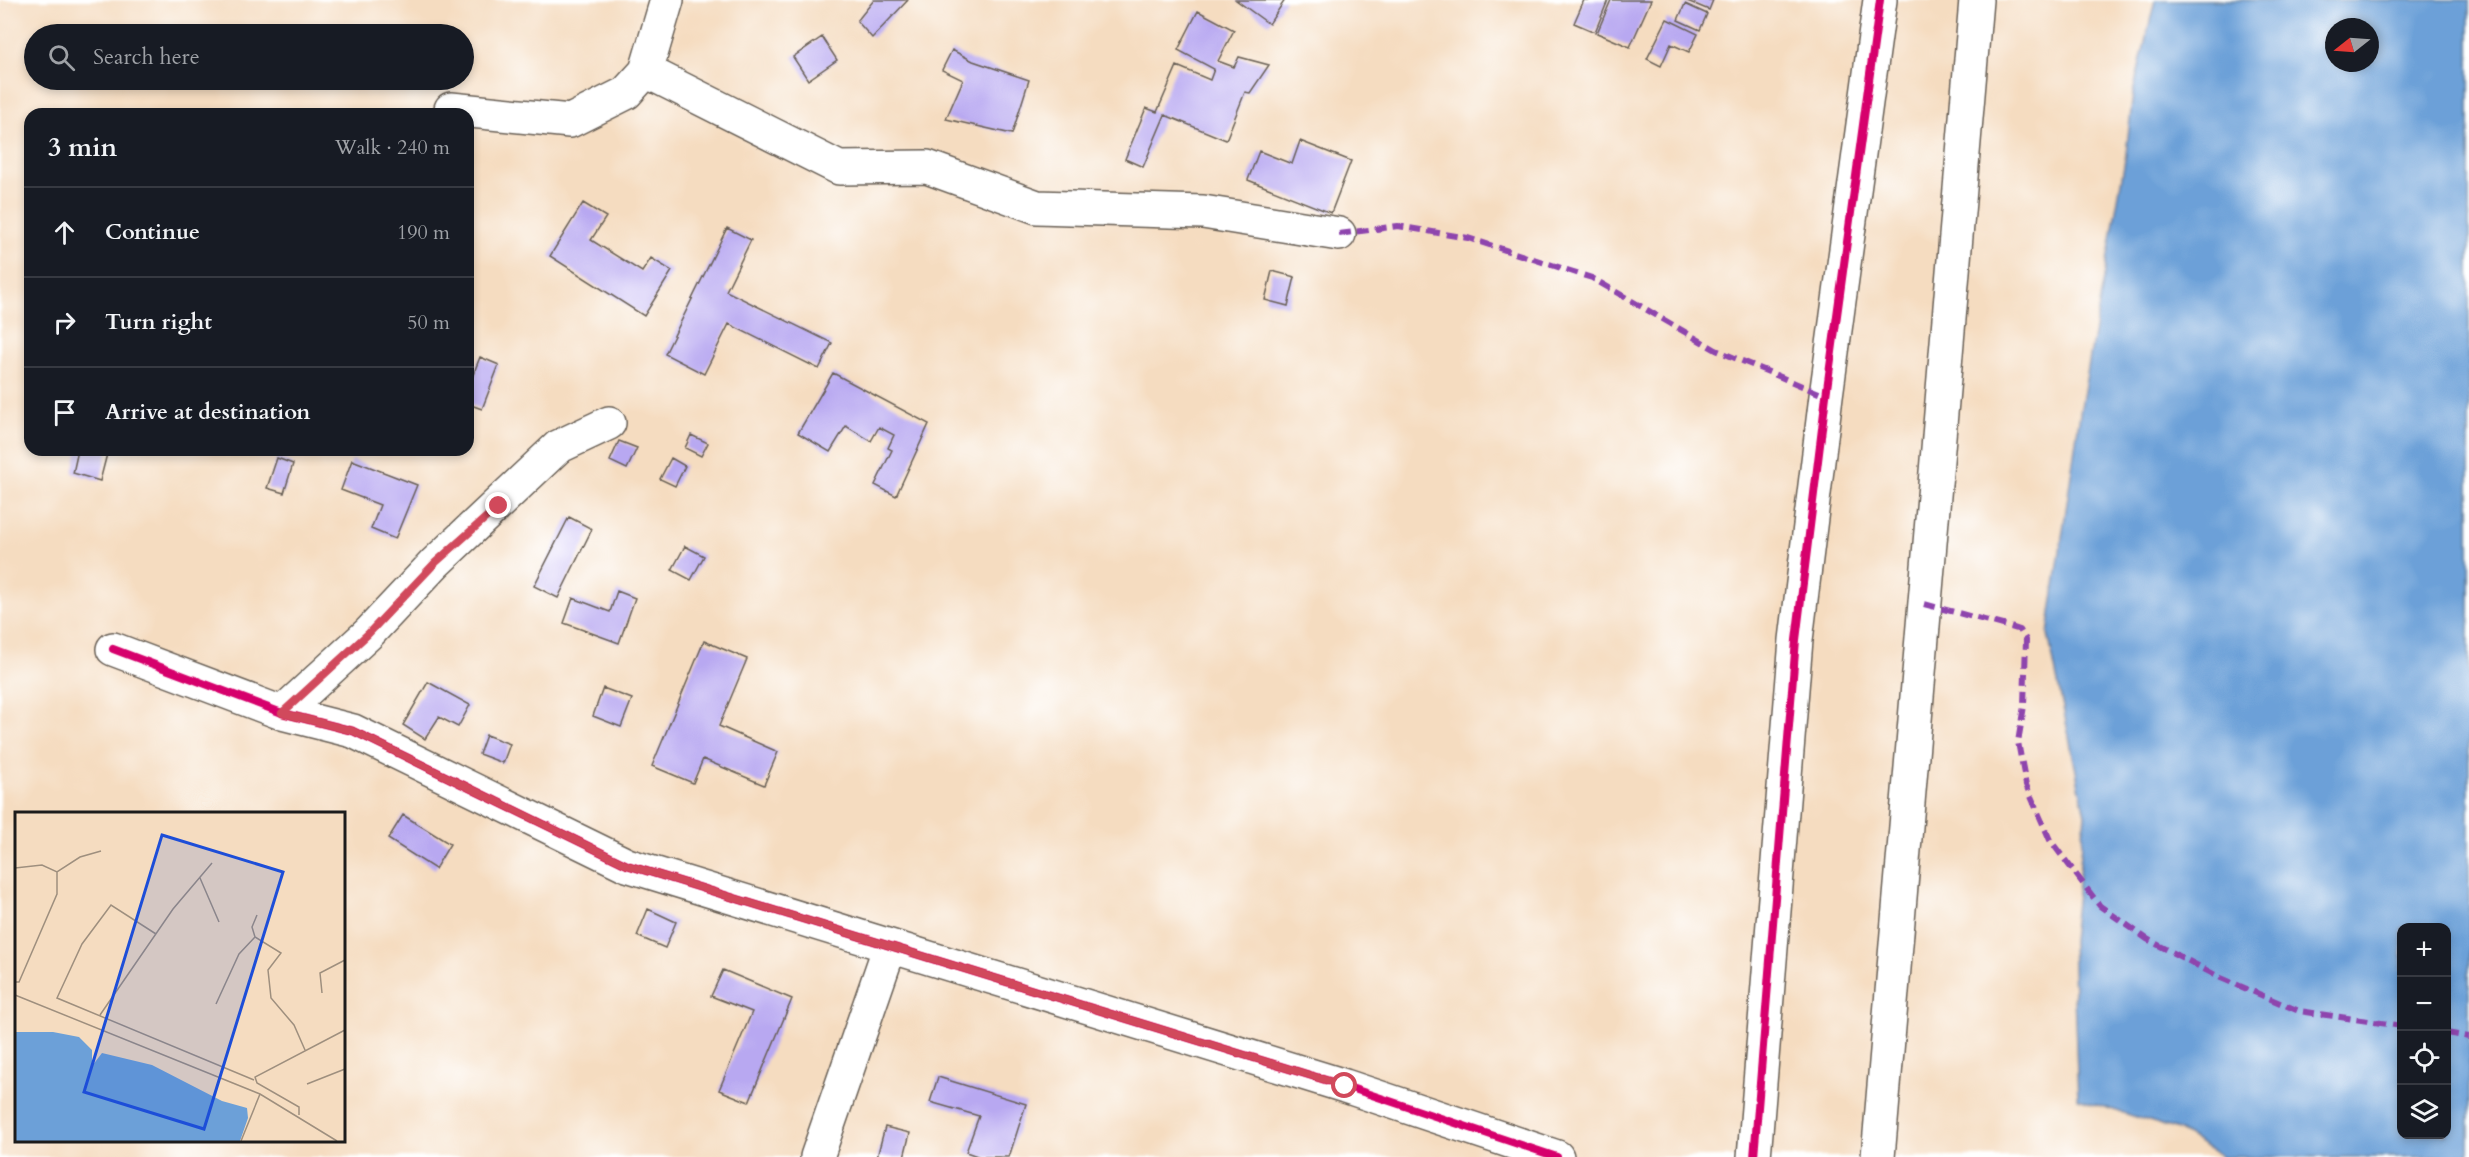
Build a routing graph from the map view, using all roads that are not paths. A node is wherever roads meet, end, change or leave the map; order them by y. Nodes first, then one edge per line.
1 (667, 0) edge
2 (1880, 0) edge
3 (1977, 0) edge
4 (646, 71) junction
5 (474, 111) edge
6 (1339, 234) dead end
7 (609, 423) dead end
8 (113, 649) dead end
9 (282, 713) junction
10 (890, 946) junction
11 (817, 1157) edge
12 (1557, 1157) edge
13 (1754, 1157) edge
14 (1878, 1157) edge

1 - 4 street
2 - 13 street
3 - 14 street
4 - 5 street
4 - 6 street
7 - 9 street
8 - 9 street
9 - 10 street
10 - 11 street
10 - 12 street

